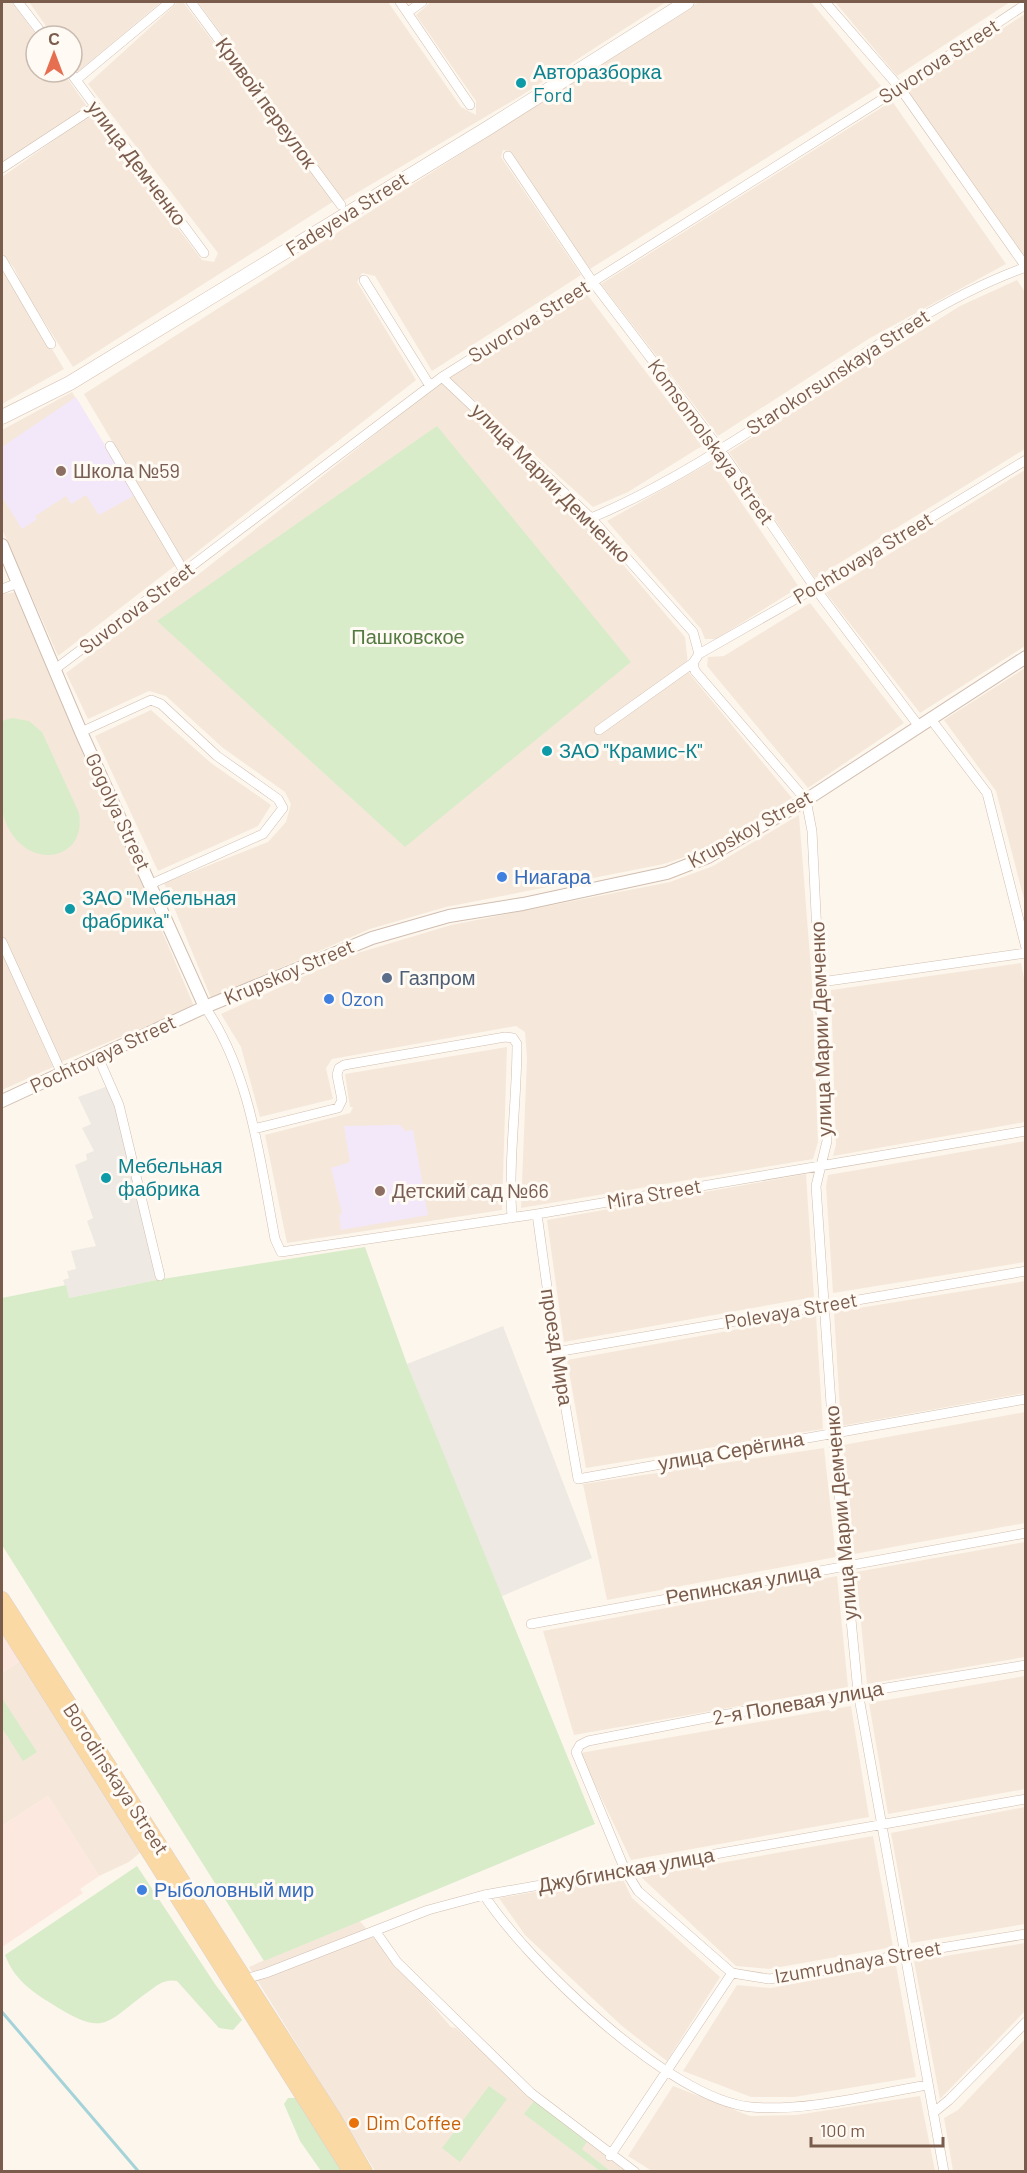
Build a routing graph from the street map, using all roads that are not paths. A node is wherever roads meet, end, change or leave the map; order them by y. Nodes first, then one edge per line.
1 (18, 2) edge
2 (170, 2) edge
3 (191, 2) edge
4 (400, 2) edge
5 (422, 2) edge
6 (687, 2) edge
7 (825, 2) edge
8 (1026, 4) edge
9 (408, 12) junction
10 (35, 24) edge
11 (84, 68) edge
12 (79, 84) edge
13 (900, 88) junction
14 (470, 105) dead end
15 (95, 107) junction
16 (508, 156) dead end
17 (2, 168) edge
18 (341, 205) dead end
19 (204, 253) dead end
20 (2, 260) edge
21 (1025, 267) edge
22 (364, 280) dead end
23 (592, 281) junction
24 (51, 344) dead end
25 (442, 377) junction
26 (430, 386) junction
27 (2, 417) edge
28 (110, 447) dead end
29 (719, 448) junction
30 (1026, 460) edge
31 (591, 518) junction
32 (2, 545) edge
33 (185, 573) junction
34 (18, 583) junction
35 (815, 588) junction
36 (2, 589) edge
37 (699, 654) junction
38 (1026, 657) edge
39 (693, 663) junction
40 (54, 670) junction
41 (930, 718) junction
42 (918, 725) junction
43 (599, 730) dead end
44 (81, 732) junction
45 (806, 800) junction
46 (151, 884) junction
47 (2, 942) edge
48 (1026, 948) edge
49 (1026, 953) edge
50 (821, 982) junction
51 (205, 1007) junction
52 (98, 1057) junction
53 (62, 1074) junction
54 (2, 1101) edge
55 (254, 1129) junction
56 (1026, 1131) edge
57 (821, 1166) junction
58 (537, 1214) junction
59 (512, 1218) junction
60 (282, 1252) joint
61 (1026, 1271) edge
62 (160, 1276) dead end
63 (824, 1304) junction
64 (556, 1352) junction
65 (1026, 1399) edge
66 (833, 1433) junction
67 (578, 1479) joint
68 (1026, 1533) edge
69 (846, 1565) junction
70 (2, 1599) edge
71 (2, 1619) edge
72 (531, 1623) dead end
73 (1026, 1665) edge
74 (858, 1692) junction
75 (1026, 1799) edge
76 (880, 1825) junction
77 (625, 1870) junction
78 (484, 1895) junction
79 (376, 1932) junction
80 (1026, 1934) edge
81 (904, 1954) junction
82 (732, 1973) junction
83 (244, 1979) junction
84 (1026, 2022) edge
85 (667, 2073) junction
86 (928, 2085) junction
87 (933, 2113) junction
88 (610, 2156) junction
89 (351, 2172) edge
90 (365, 2172) edge
91 (635, 2172) edge
92 (944, 2172) edge

1 - 10 street
2 - 11 street
3 - 18 street, Кривой переулок
4 - 9 street
5 - 9 street
6 - 27 main road, Fadeyeva Street
7 - 13 street
8 - 13 street, Suvorova Street
9 - 14 street
12 - 15 street, улица Демченко
13 - 21 street
13 - 23 street, Suvorova Street
15 - 17 street
15 - 19 street, улица Демченко
16 - 23 street, Komsomolskaya Street
20 - 24 street
21 - 29 street, Starokorsunskaya Street
22 - 26 street
23 - 25 street, Suvorova Street
23 - 29 street, Komsomolskaya Street
25 - 26 street, Suvorova Street
25 - 31 street, улица Марии Демченко
26 - 33 street, Suvorova Street
28 - 33 street
29 - 31 street, Starokorsunskaya Street
29 - 35 street, Komsomolskaya Street
30 - 35 street, Pochtovaya Street
31 - 37 street, улица Марии Демченко
32 - 34 street, Gogolya Street
33 - 40 street, Suvorova Street
34 - 36 street
34 - 40 street, Gogolya Street
35 - 37 street, Pochtovaya Street
35 - 42 street, Komsomolskaya Street
37 - 39 street
38 - 41 street, Krupskoy Street
39 - 43 street
39 - 45 street, улица Марии Демченко
40 - 44 street, Gogolya Street
41 - 42 street, Krupskoy Street
41 - 48 street
42 - 45 street, Krupskoy Street
44 - 46 street, Gogolya Street
44 - 46 street
45 - 50 street, улица Марии Демченко
45 - 51 street, Krupskoy Street
46 - 51 street, Gogolya Street
47 - 53 street
49 - 50 street
50 - 57 street, улица Марии Демченко
51 - 52 street, Pochtovaya Street
51 - 55 street, Gogolya Street
52 - 53 street, Pochtovaya Street
52 - 62 street
53 - 54 street, Pochtovaya Street
55 - 59 street
55 - 60 street, Gogolya Street
56 - 57 street, Mira Street
57 - 58 street, Mira Street
57 - 63 street, улица Марии Демченко
58 - 59 street, Mira Street
58 - 64 street, проезд Мира
59 - 60 street, Mira Street
61 - 63 street, Polevaya Street
63 - 64 street, Polevaya Street
63 - 66 street, улица Марии Демченко
64 - 67 street, проезд Мира
65 - 66 street, улица Серёгина
66 - 67 street, улица Серёгина
66 - 69 street, улица Марии Демченко
68 - 69 street, Репинская улица
69 - 72 street, Репинская улица
69 - 74 street, улица Марии Демченко
70 - 83 main road, Borodinskaya Street
71 - 89 main road, Borodinskaya Street
73 - 74 street, 2-я Полевая улица
74 - 76 street, улица Марии Демченко
74 - 77 street, 2-я Полевая улица
75 - 76 street, Джубгинская улица
76 - 77 street, Джубгинская улица
76 - 81 street, улица Марии Демченко
77 - 78 street, Джубгинская улица
77 - 82 street
78 - 79 street, Джубгинская улица
78 - 85 street
79 - 83 street, Джубгинская улица
79 - 88 street
80 - 81 street, Izumrudnaya Street
81 - 82 street, Izumrudnaya Street
81 - 86 street, улица Марии Демченко
82 - 85 street
83 - 90 main road, Borodinskaya Street
84 - 87 street
85 - 86 street
85 - 88 street
86 - 87 street, улица Марии Демченко
87 - 92 street, улица Марии Демченко
88 - 91 street

